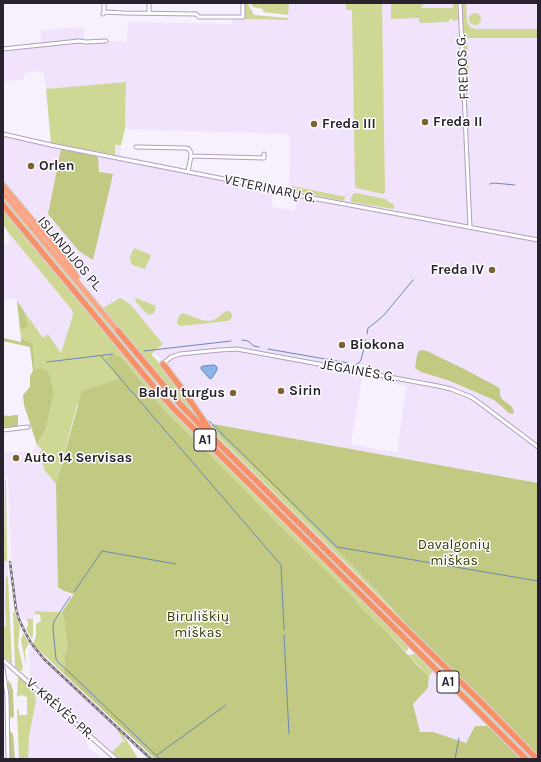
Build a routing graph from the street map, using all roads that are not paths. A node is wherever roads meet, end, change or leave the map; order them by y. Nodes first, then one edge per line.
1 (104, 3) edge
2 (149, 3) edge
3 (243, 3) edge
4 (460, 3) edge
5 (149, 13) junction
6 (106, 41) dead end
7 (3, 49) edge
8 (3, 134) edge
9 (136, 147) dead end
10 (264, 154) dead end
11 (191, 156) junction
12 (188, 172) junction
13 (3, 185) edge
14 (3, 193) edge
15 (3, 205) edge
16 (470, 227) junction
17 (538, 240) edge
18 (96, 304) junction
19 (118, 331) joint
20 (163, 364) joint
21 (28, 427) dead end
22 (3, 430) edge
23 (219, 443) junction
24 (538, 447) edge
25 (4, 661) edge
26 (3, 668) edge
27 (8, 759) edge
28 (116, 759) edge
29 (526, 759) edge
30 (537, 759) edge

1 - 5 street
2 - 5 street
3 - 5 street
4 - 16 street, FREDOS G.
6 - 7 street
8 - 12 street, VETERINARŲ G.
9 - 11 street
10 - 11 street
11 - 12 street
12 - 16 street, VETERINARŲ G.
13 - 18 highway
14 - 18 highway, ISLANDIJOS PL. / A1
15 - 29 highway, ISLANDIJOS PL. / A1
16 - 17 street, VETERINARŲ G.
18 - 19 highway, ISLANDIJOS PL. / A1
19 - 23 highway, A1
20 - 23 highway
20 - 24 street, JĖGAINĖS G.
21 - 22 street
23 - 30 highway, A1
25 - 26 street
25 - 28 street, V. KRĖVĖS PR.
26 - 27 street

